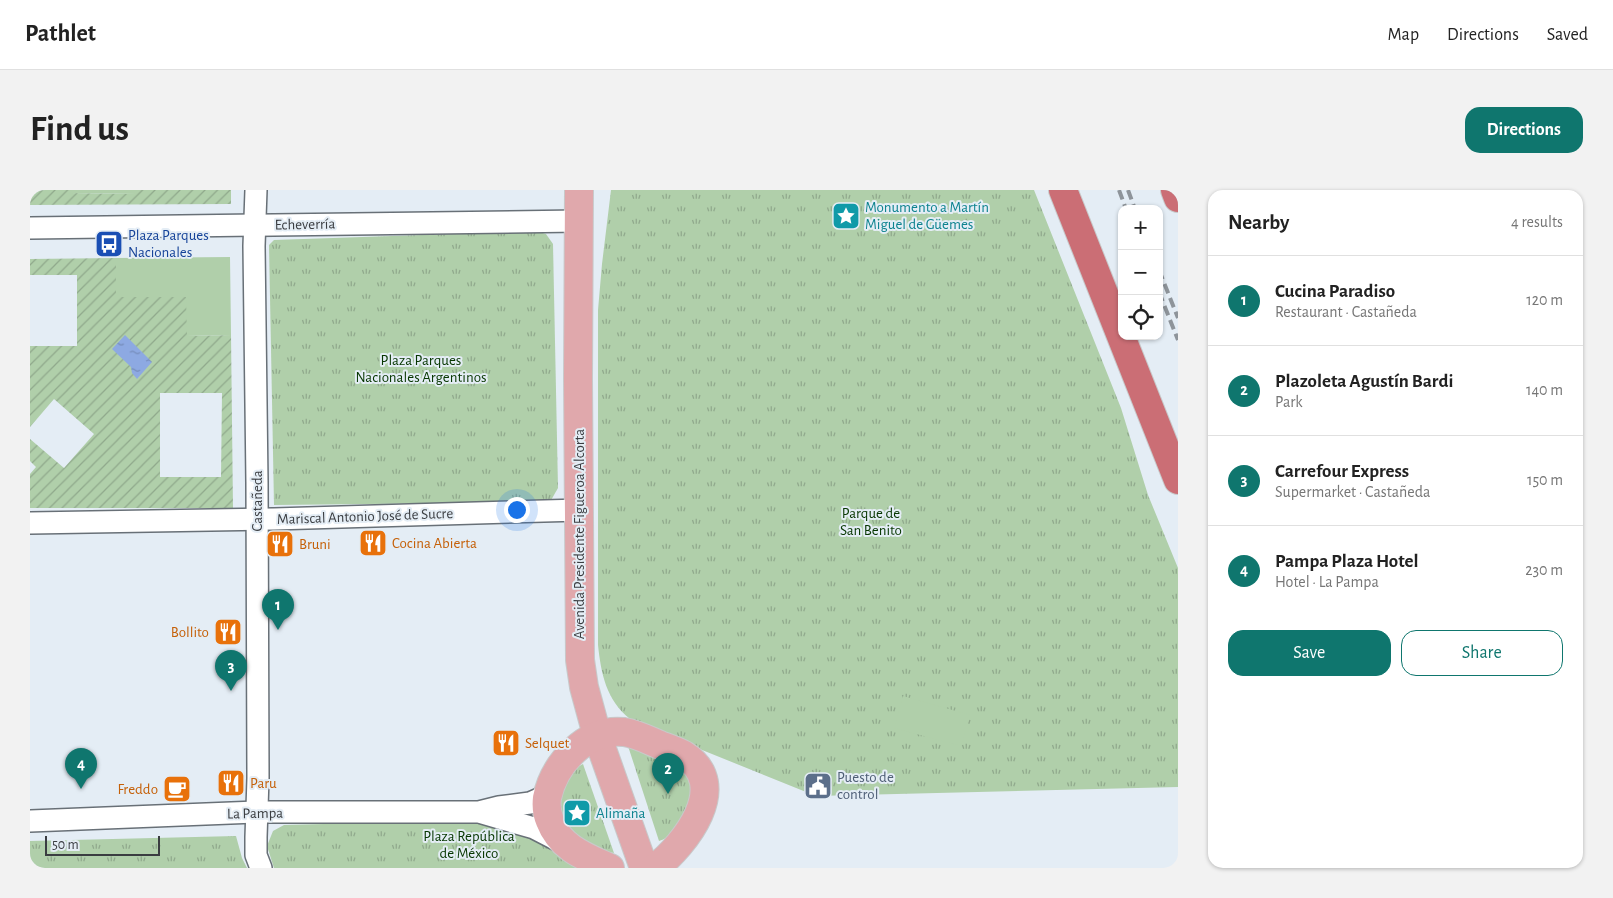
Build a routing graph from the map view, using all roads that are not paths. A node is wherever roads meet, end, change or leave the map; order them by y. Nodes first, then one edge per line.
1 (256, 190) edge
2 (579, 190) edge
3 (590, 190) edge
4 (1063, 190) edge
5 (1175, 190) edge
6 (1178, 198) edge
7 (579, 221) junction
8 (255, 225) junction
9 (30, 228) edge
10 (1178, 480) edge
11 (580, 510) junction
12 (257, 519) junction
13 (30, 523) edge
14 (598, 735) junction
15 (549, 792) junction
16 (256, 812) junction
17 (479, 812) junction
18 (30, 821) edge
19 (563, 843) junction
20 (261, 868) edge
21 (610, 868) edge
22 (644, 868) edge
23 (655, 868) edge

1 - 8 street, Castañeda
2 - 7 main road, Avenida Presidente Figueroa Alcorta
3 - 7 main road
4 - 10 highway
5 - 6 highway
7 - 8 street, Echeverría
7 - 11 main road, Avenida Presidente Figueroa Alcorta
8 - 9 street, Echeverría
8 - 12 street, Castañeda
11 - 12 street, Mariscal Antonio José de Sucre
11 - 14 main road, Avenida Presidente Figueroa Alcorta
12 - 13 street, Mariscal Antonio José de Sucre
12 - 16 street, Castañeda
14 - 15 main road
14 - 22 main road, Avenida Presidente Figueroa Alcorta
14 - 23 main road
15 - 17 street, La Pampa
15 - 19 main road
16 - 17 street, La Pampa
16 - 18 street, La Pampa
16 - 20 street, Castañeda
17 - 19 street, La Pampa
19 - 21 main road

